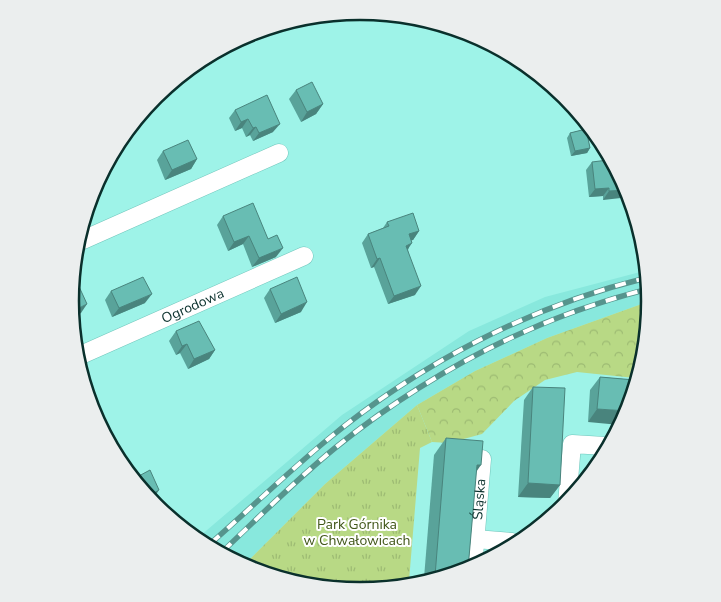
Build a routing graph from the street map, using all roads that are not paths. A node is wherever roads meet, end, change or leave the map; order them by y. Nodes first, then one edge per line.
1 (279, 153) dead end
2 (87, 238) edge
3 (304, 256) dead end
4 (85, 354) edge
5 (601, 446) edge
6 (482, 459) edge
7 (568, 490) edge
8 (475, 539) junction
9 (505, 541) edge
10 (473, 559) edge

1 - 2 street
3 - 4 street, Ogrodowa
5 - 7 street
6 - 8 street, Śląska
8 - 9 street, Śląska
8 - 10 street, Śląska

